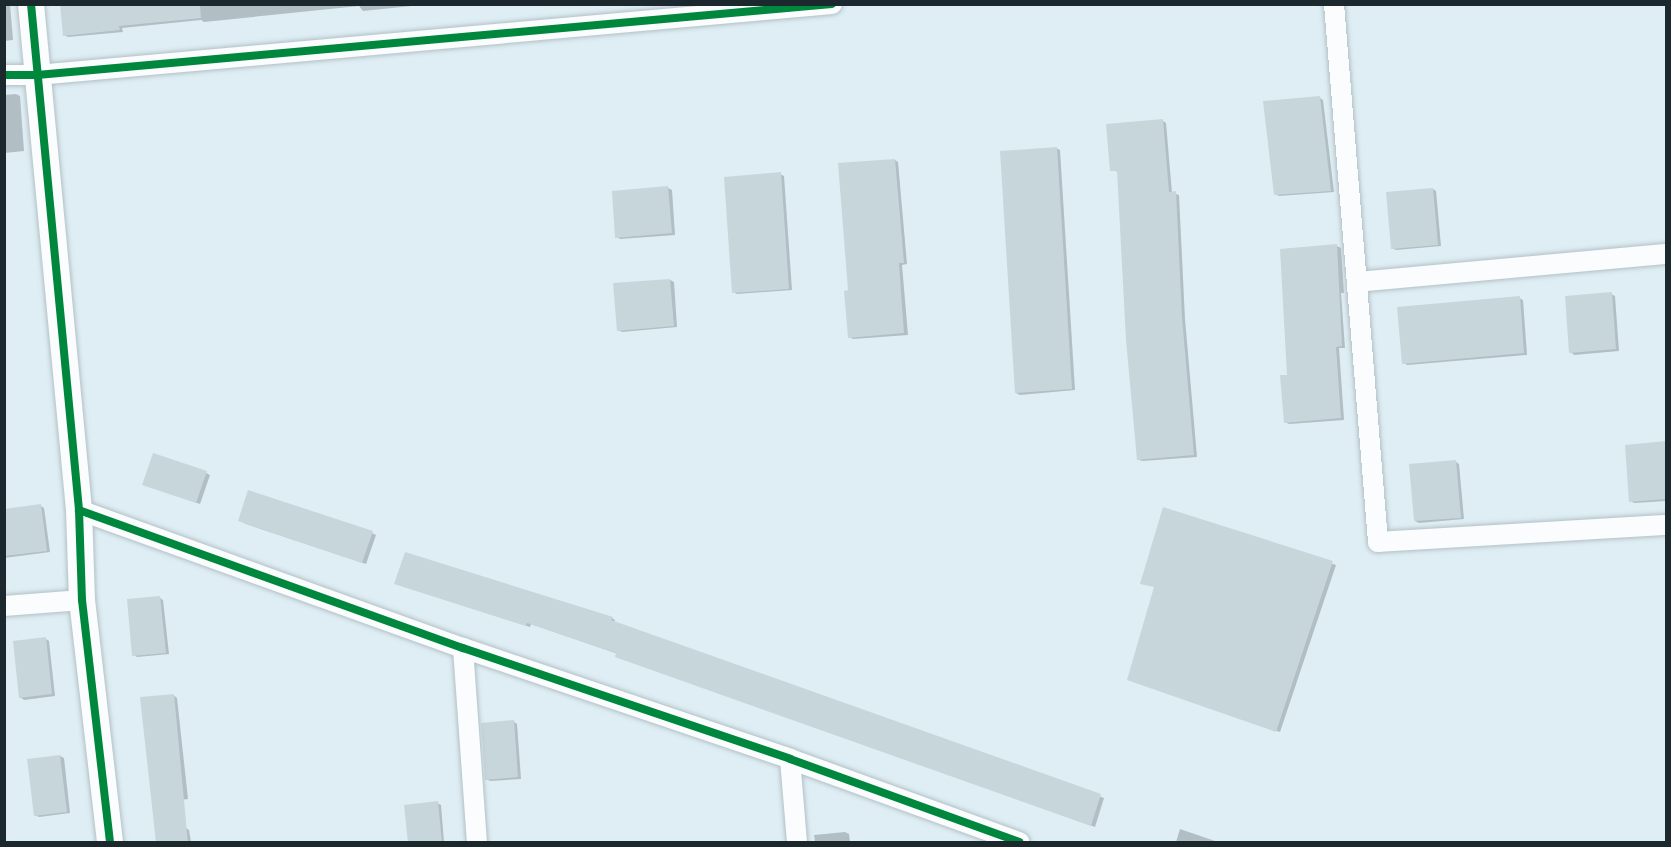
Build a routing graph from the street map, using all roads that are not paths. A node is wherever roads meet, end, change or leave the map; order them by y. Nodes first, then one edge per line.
1 (31, 4) edge
2 (832, 4) edge
3 (1335, 4) edge
4 (4, 75) edge
5 (37, 75) junction
6 (1666, 254) edge
7 (1357, 282) junction
8 (79, 510) junction
9 (1666, 525) edge
10 (82, 600) junction
11 (4, 606) edge
12 (463, 648) junction
13 (790, 759) junction
14 (110, 843) edge
15 (477, 843) edge
16 (797, 843) edge
17 (1019, 843) edge

1 - 5 street
2 - 5 street
3 - 7 street
4 - 5 street
5 - 8 street
6 - 7 street
7 - 9 street
8 - 10 street
8 - 12 street
10 - 11 street
10 - 14 street
12 - 13 street
12 - 15 street
13 - 16 street
13 - 17 street

